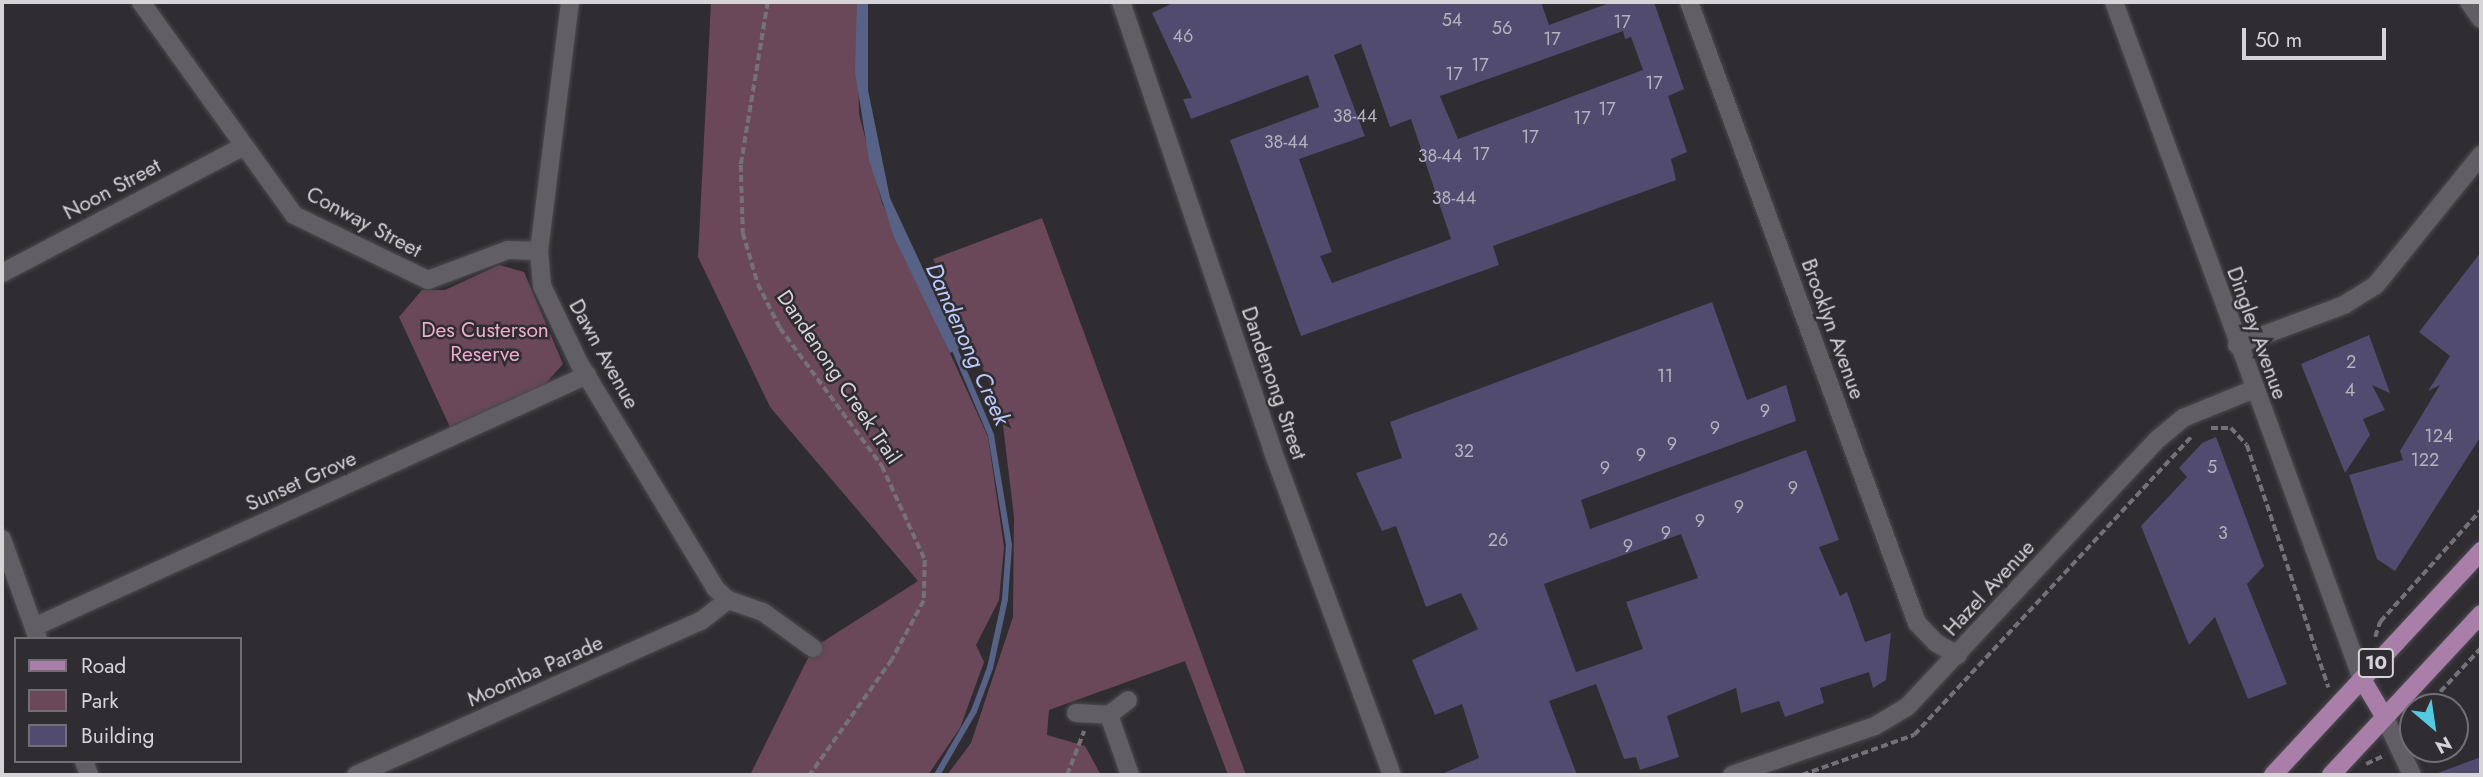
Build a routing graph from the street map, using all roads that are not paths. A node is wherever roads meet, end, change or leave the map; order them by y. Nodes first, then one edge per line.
1 (141, 2) edge
2 (570, 2) edge
3 (1121, 2) edge
4 (1689, 2) edge
5 (2114, 2) edge
6 (2469, 2) edge
7 (2481, 19) edge
8 (244, 146) junction
9 (2481, 155) edge
10 (539, 251) junction
11 (2, 273) edge
12 (2237, 345) junction
13 (587, 376) junction
14 (2252, 390) junction
15 (2, 539) edge
16 (2481, 551) edge
17 (728, 600) junction
18 (2481, 614) edge
19 (36, 633) edge
20 (813, 648) dead end
21 (1958, 655) junction
22 (2361, 679) junction
23 (1128, 700) dead end
24 (2384, 716) junction
25 (356, 775) edge
26 (1130, 775) edge
27 (1392, 775) edge
28 (1732, 775) edge
29 (2273, 775) edge
30 (2331, 775) edge
31 (2412, 775) edge

1 - 8 street, Conway Street
2 - 10 street, Dawn Avenue
3 - 27 street, Dandenong Street
4 - 21 street, Brooklyn Avenue
5 - 12 street, Dingley Avenue
6 - 7 street
8 - 10 street, Conway Street
8 - 11 street, Noon Street
9 - 12 street
10 - 13 street, Dawn Avenue
12 - 14 street, Dingley Avenue
13 - 17 street, Dawn Avenue
13 - 19 street, Sunset Grove
14 - 21 street, Hazel Avenue
14 - 22 street, Dingley Avenue
15 - 19 street
16 - 22 main road, 10
17 - 20 street
17 - 25 street, Moomba Parade
18 - 24 main road, 10
21 - 28 street, Hazel Avenue
22 - 24 main road
22 - 29 main road, 10
23 - 26 street
24 - 30 main road, 10
24 - 31 street

